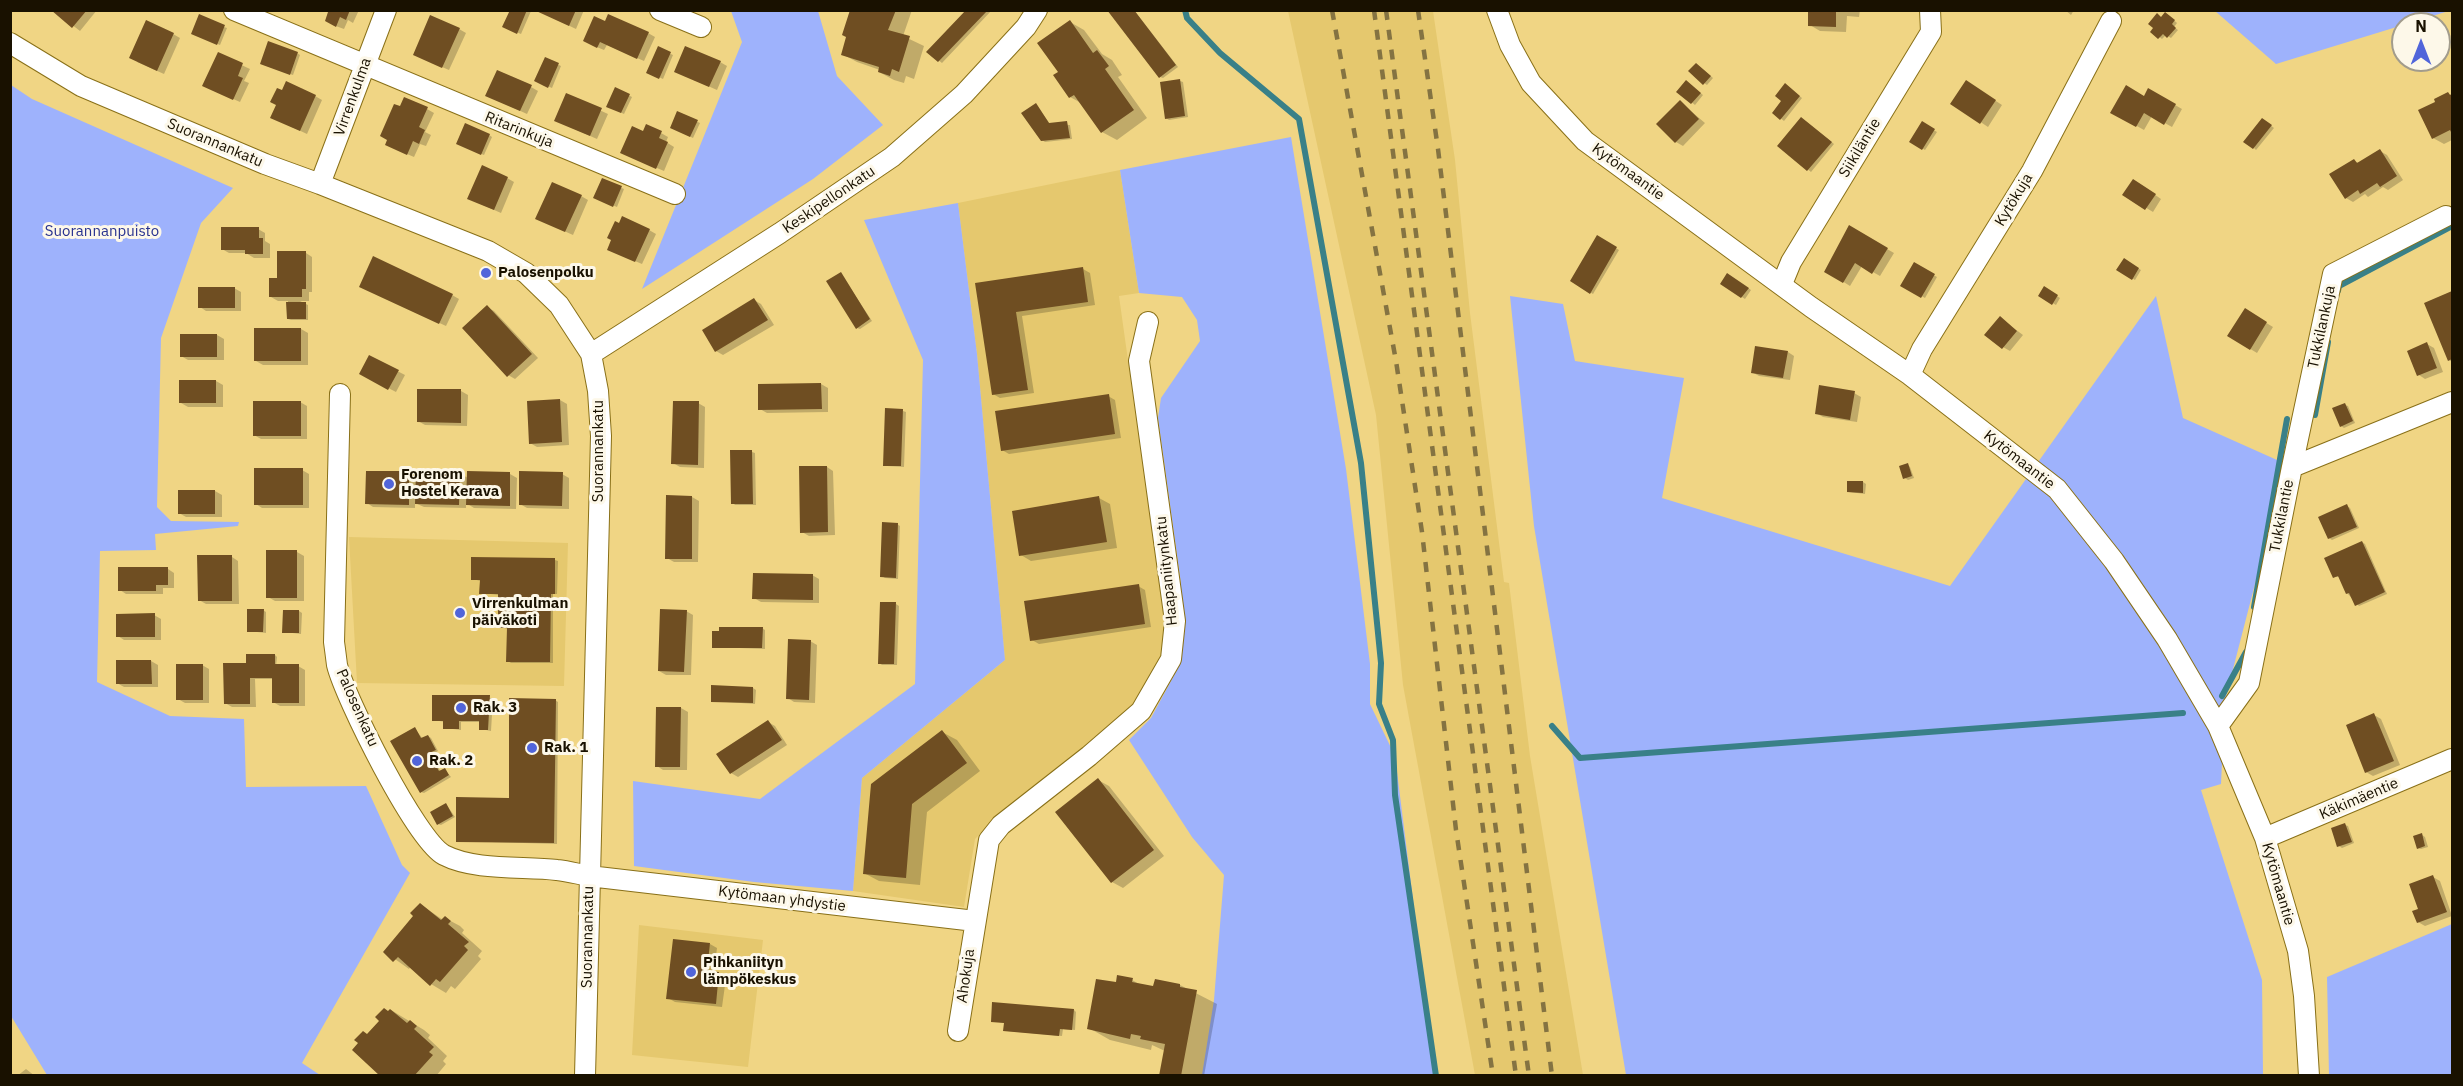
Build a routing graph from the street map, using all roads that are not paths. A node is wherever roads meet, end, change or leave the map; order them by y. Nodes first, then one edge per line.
1 (234, 10) edge
2 (386, 10) edge
3 (660, 10) edge
4 (1037, 10) edge
5 (1497, 10) edge
6 (1930, 10) edge
7 (2111, 21) dead end
8 (702, 27) dead end
9 (10, 43) edge
10 (363, 65) junction
11 (320, 184) junction
12 (675, 194) dead end
13 (2446, 216) dead end
14 (1782, 284) junction
15 (1148, 322) dead end
16 (591, 354) junction
17 (1910, 375) junction
18 (340, 394) dead end
19 (2452, 402) edge
20 (2292, 467) junction
21 (2218, 726) junction
22 (2452, 759) edge
23 (2265, 838) junction
24 (589, 876) junction
25 (975, 921) junction
26 (958, 1030) dead end
27 (585, 1076) edge
28 (2309, 1076) edge

1 - 10 street, Ritarinkuja
2 - 10 street, Virrenkulma
3 - 8 street
4 - 16 street, Keskipellonkatu
5 - 14 street, Kytömaantie
6 - 14 street, Siikiläntie
7 - 17 street, Kytökuja
9 - 11 street, Suorannankatu
10 - 11 street, Virrenkulma
10 - 12 street, Ritarinkuja
11 - 16 street, Suorannankatu
13 - 20 street, Tukkilankuja
14 - 17 street, Kytömaantie
15 - 25 street, Haapaniitynkatu
16 - 24 street, Suorannankatu
17 - 21 street, Kytömaantie
18 - 24 street, Palosenkatu
19 - 20 street, Tukkilantie
20 - 21 street, Tukkilantie
21 - 23 street, Kytömaantie
22 - 23 street, Käkimäentie
23 - 28 street, Kytömaantie
24 - 25 street, Kytömaan yhdystie
24 - 27 street, Suorannankatu
25 - 26 street, Ahokuja

